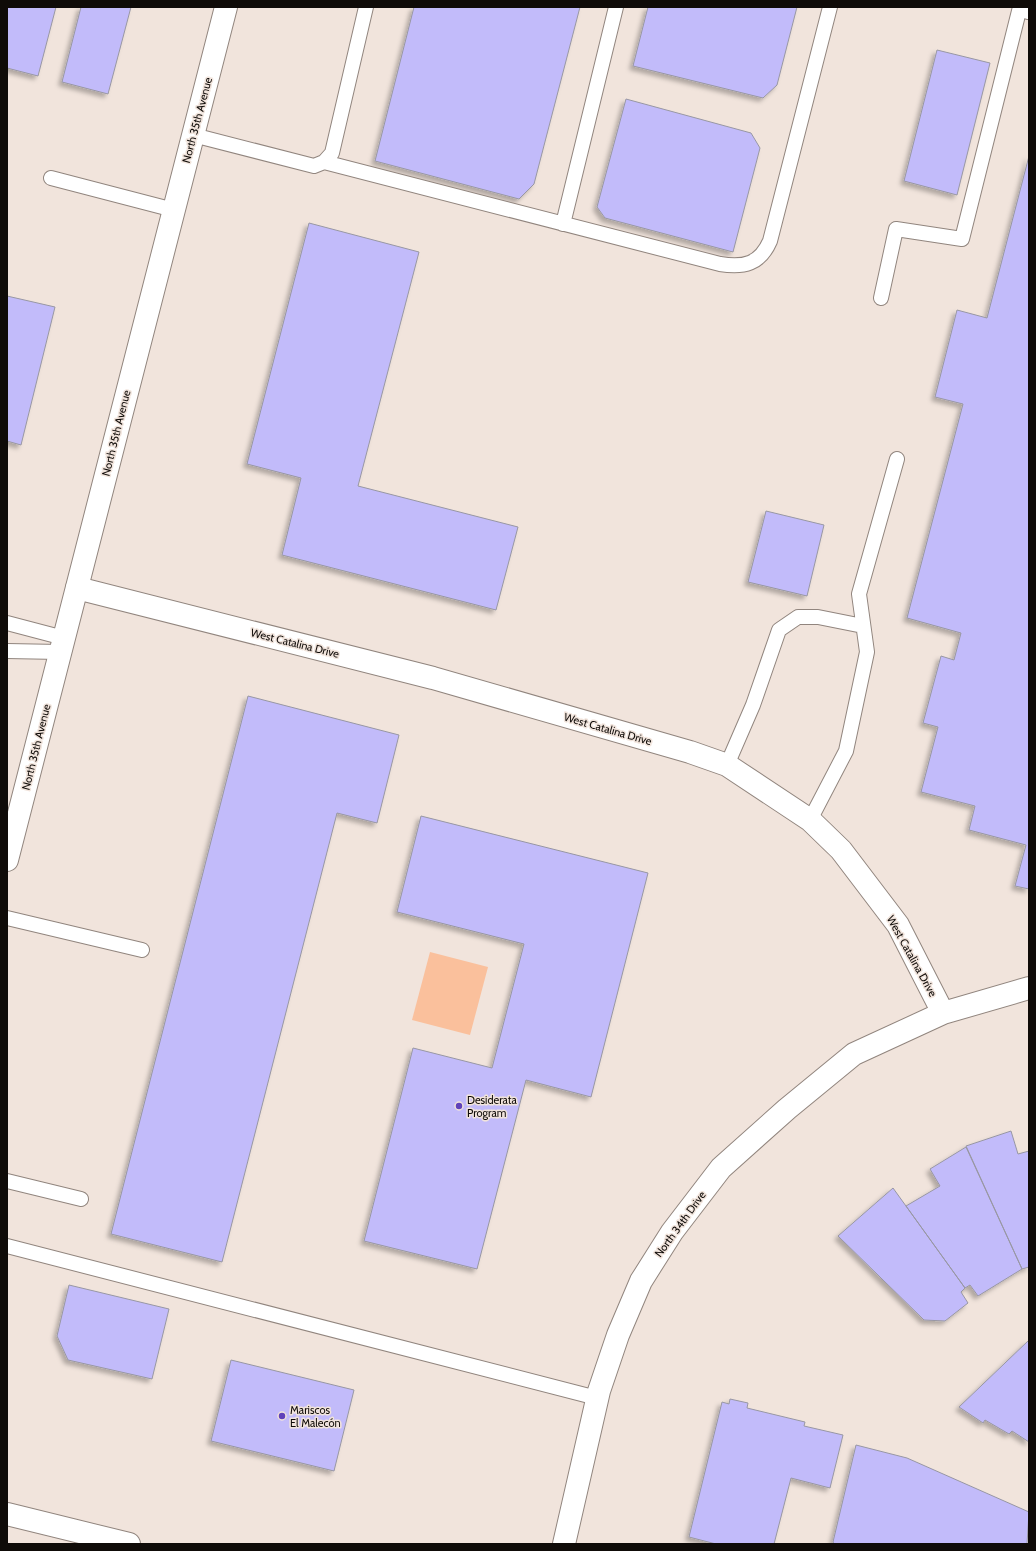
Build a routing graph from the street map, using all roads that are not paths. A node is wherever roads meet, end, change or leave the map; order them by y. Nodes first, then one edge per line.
1 (226, 7) edge
2 (366, 7) edge
3 (616, 7) edge
4 (830, 7) edge
5 (1020, 7) edge
6 (1026, 7) edge
7 (1029, 8) edge
8 (193, 135) junction
9 (324, 162) junction
10 (51, 178) dead end
11 (174, 210) junction
12 (564, 224) junction
13 (881, 298) dead end
14 (897, 459) dead end
15 (76, 588) junction
16 (7, 623) edge
17 (863, 626) junction
18 (62, 645) junction
19 (7, 651) edge
20 (727, 765) junction
21 (810, 820) junction
22 (7, 860) edge
23 (7, 918) edge
24 (142, 950) dead end
25 (1029, 988) edge
26 (943, 1013) junction
27 (7, 1181) edge
28 (80, 1198) dead end
29 (7, 1246) edge
30 (597, 1398) junction
31 (7, 1514) edge
32 (129, 1544) edge
33 (564, 1544) edge

1 - 8 street, North 35th Avenue
2 - 9 lane
3 - 12 lane
4 - 12 lane
5 - 13 lane
6 - 7 street
8 - 9 lane
8 - 11 street, North 35th Avenue
9 - 12 lane
10 - 11 lane
11 - 15 street, North 35th Avenue
14 - 17 lane
15 - 18 street, North 35th Avenue
15 - 20 street, West Catalina Drive
16 - 18 lane
17 - 20 lane
17 - 21 lane
18 - 19 lane
18 - 22 street, North 35th Avenue
20 - 21 street, West Catalina Drive
21 - 26 street, West Catalina Drive
23 - 24 lane
25 - 26 street
26 - 30 street, North 34th Drive
27 - 28 lane
29 - 30 lane
30 - 33 street, North 34th Drive
31 - 32 street

